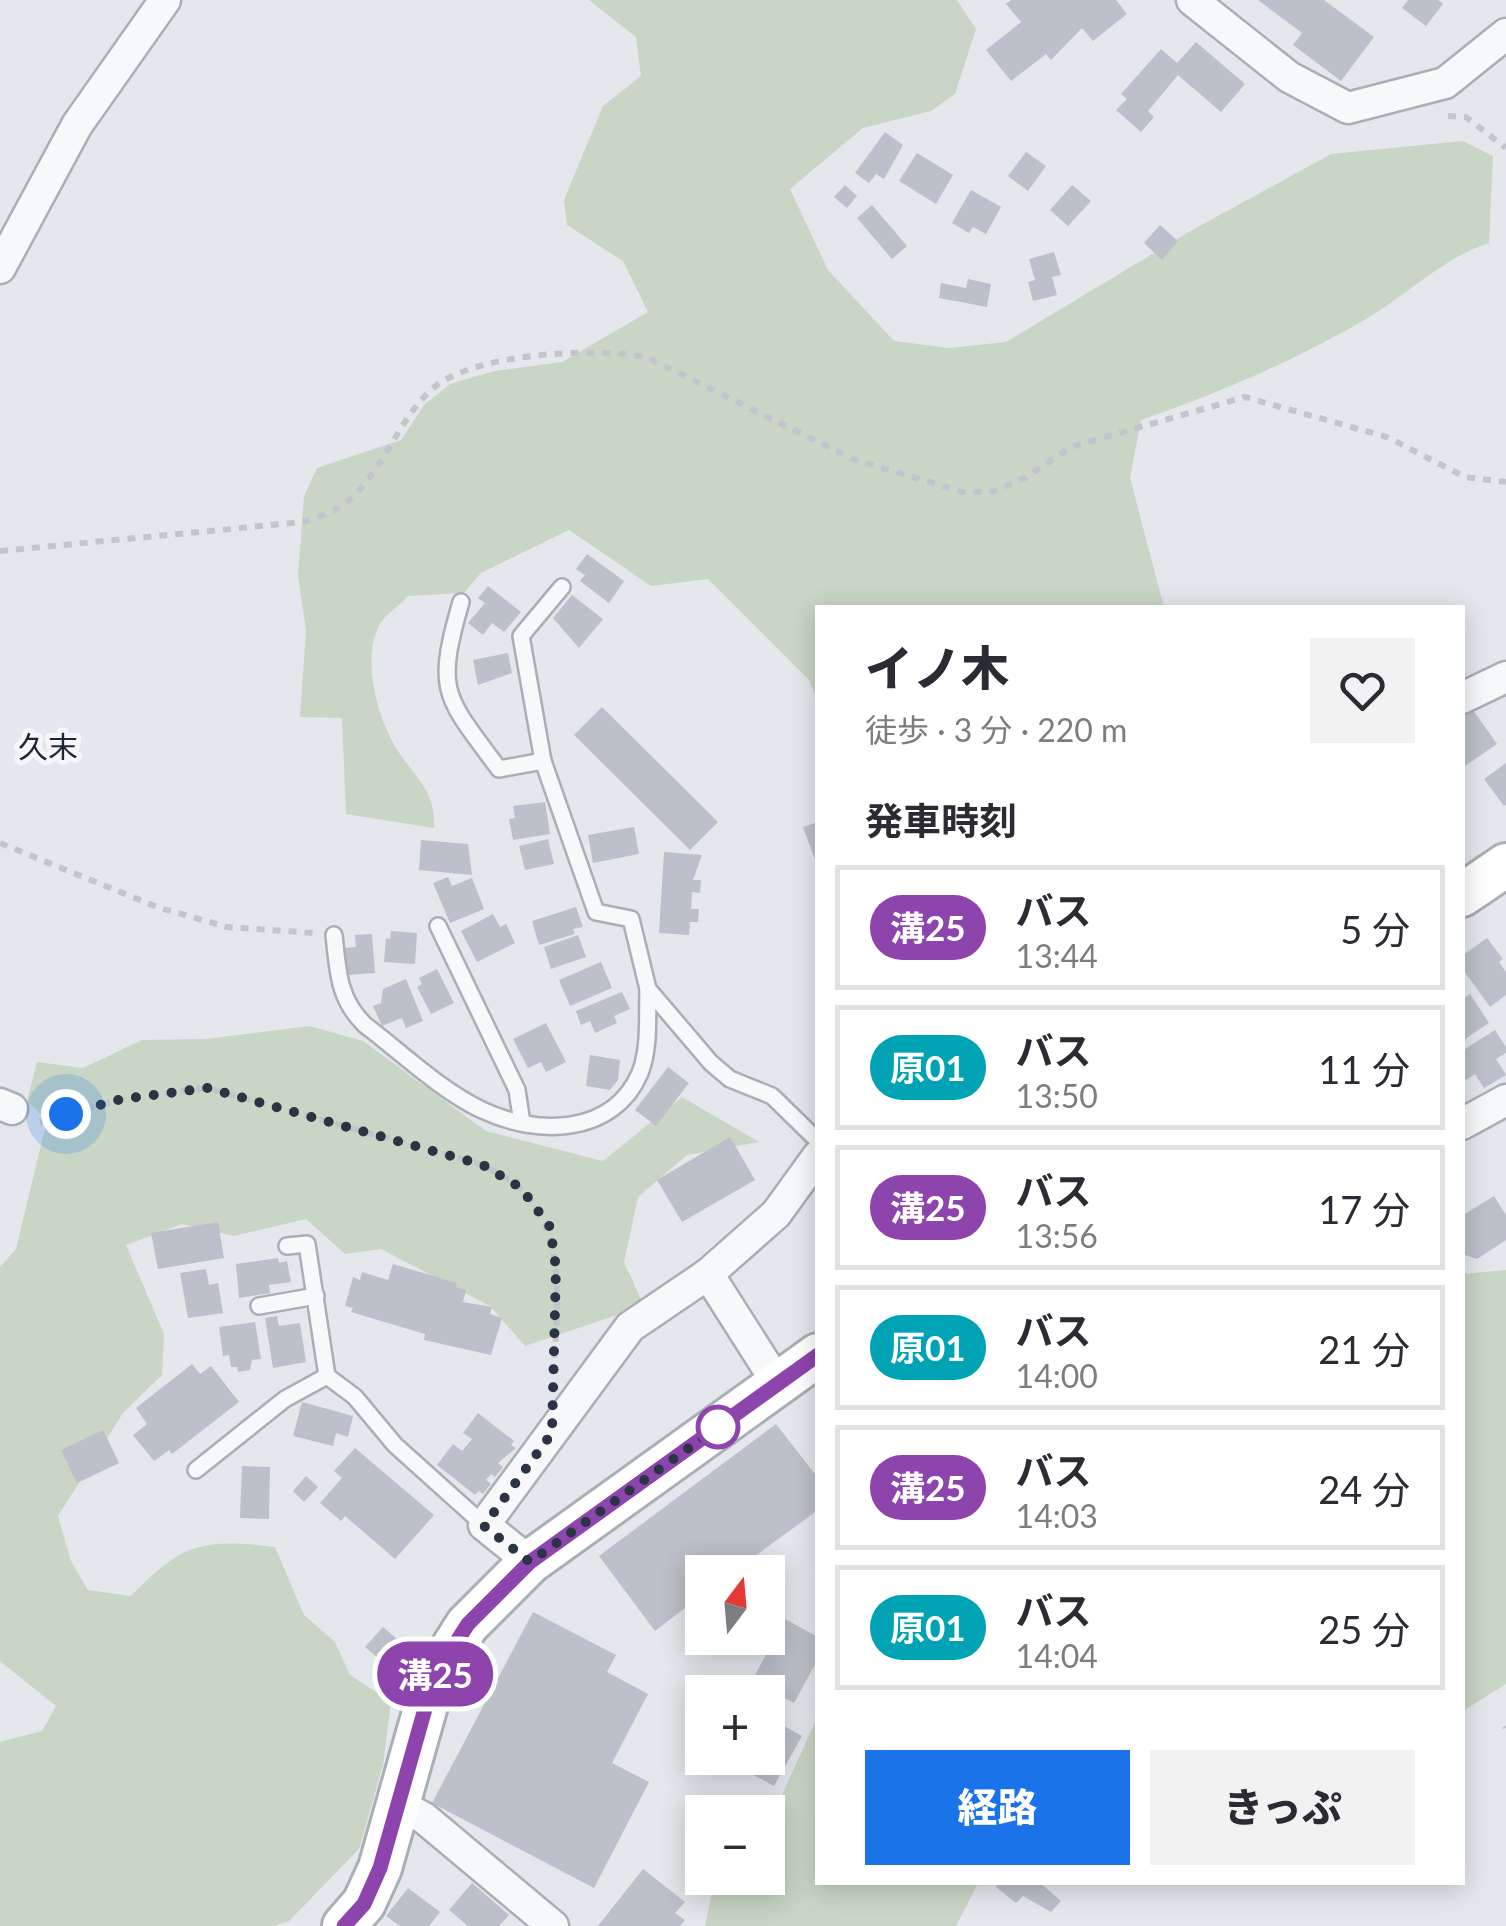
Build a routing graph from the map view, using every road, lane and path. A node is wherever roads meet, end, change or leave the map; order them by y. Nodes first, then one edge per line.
1 (165, 0) edge
2 (1192, 0) edge
3 (1506, 34) edge
4 (0, 268) edge
5 (1506, 482) edge
6 (0, 551) edge
7 (562, 587) dead end
8 (461, 602) dead end
9 (1506, 677) edge
10 (1465, 697) edge
11 (543, 762) junction
12 (0, 844) edge
13 (1506, 865) edge
14 (1465, 893) edge
15 (438, 926) dead end
16 (334, 935) joint
17 (648, 990) junction
18 (1506, 1100) edge
19 (6, 1106) edge
20 (1465, 1122) edge
21 (522, 1123) junction
22 (815, 1138) edge
23 (815, 1160) edge
24 (287, 1246) dead end
25 (708, 1274) junction
26 (316, 1296) junction
27 (259, 1306) dead end
28 (815, 1357) edge
29 (328, 1376) junction
30 (778, 1384) junction
31 (552, 1433) junction
32 (196, 1470) dead end
33 (484, 1526) junction
34 (530, 1562) junction
35 (400, 1806) junction
36 (344, 1926) edge
37 (553, 1926) edge

1 - 4 street
2 - 3 street
5 - 6 path
7 - 11 lane
8 - 11 lane
9 - 10 street
11 - 17 lane
12 - 16 path
13 - 14 street
15 - 21 lane
16 - 21 lane
17 - 21 lane
17 - 22 lane
18 - 20 street
19 - 31 path
23 - 25 street
24 - 26 lane
25 - 30 street
25 - 31 street
26 - 27 lane
26 - 29 lane
28 - 30 street
29 - 32 lane
29 - 33 lane
30 - 34 street
31 - 33 street
33 - 34 street
34 - 35 street
35 - 36 street
35 - 37 street

